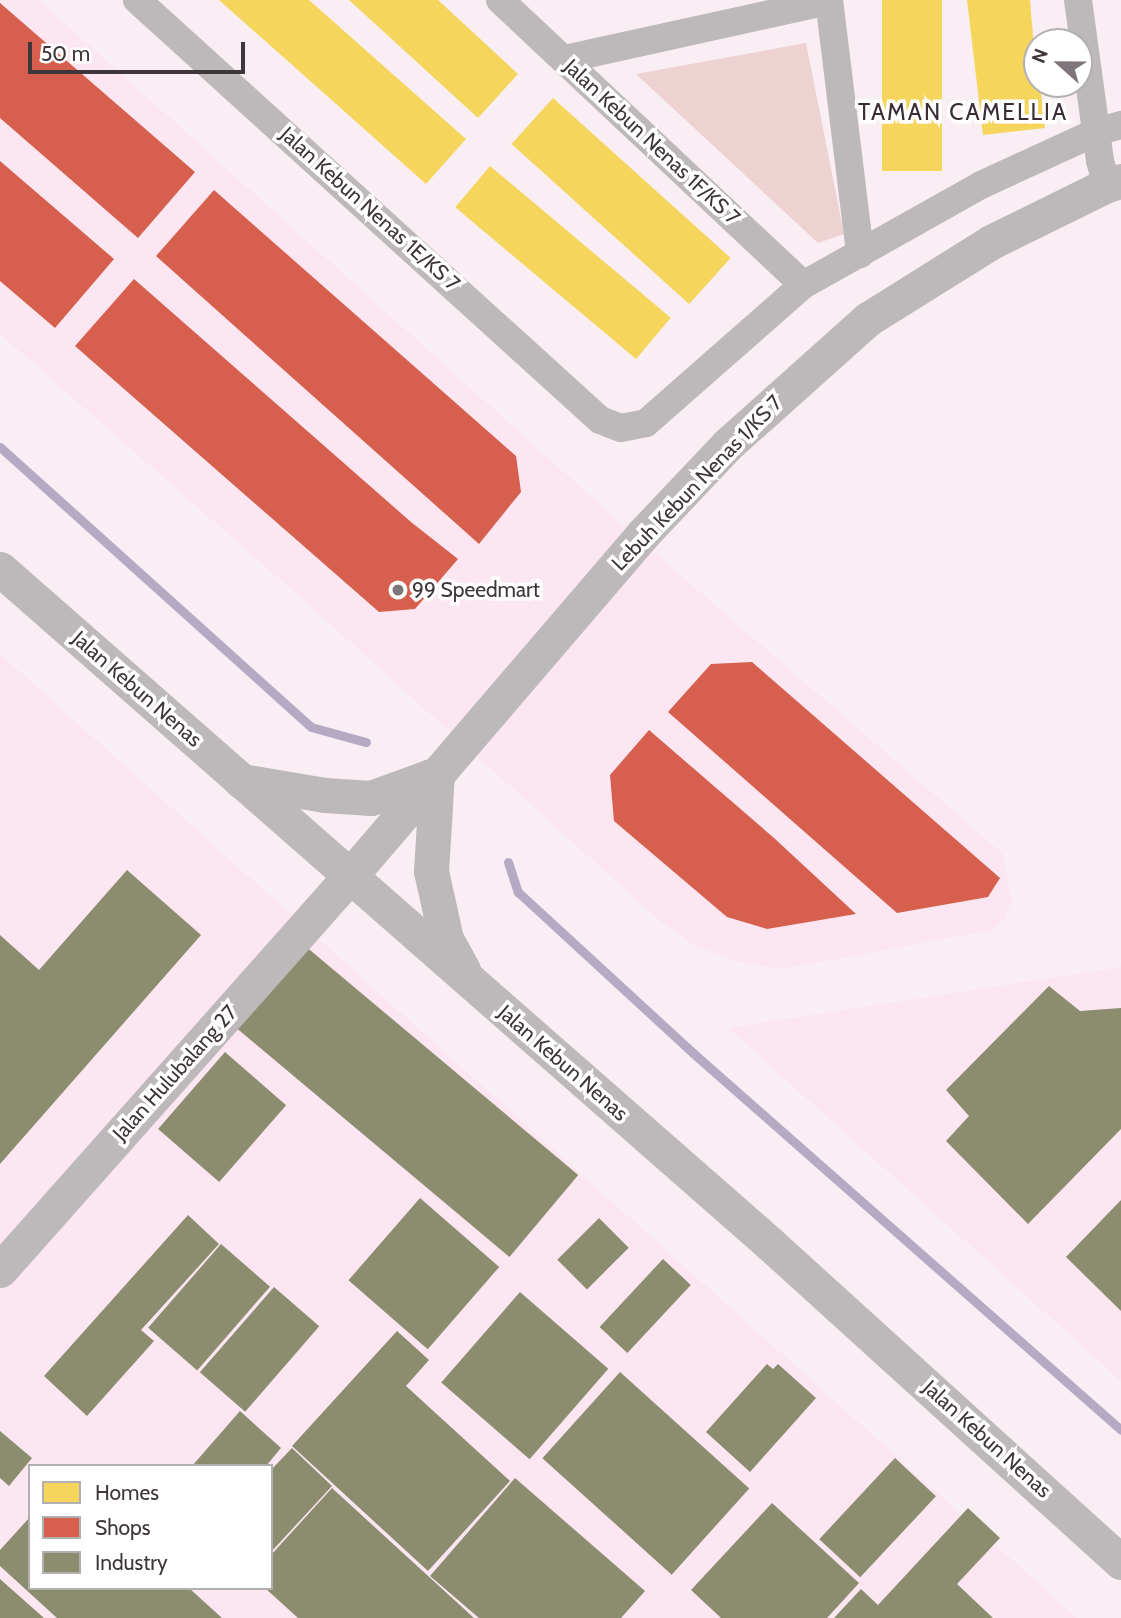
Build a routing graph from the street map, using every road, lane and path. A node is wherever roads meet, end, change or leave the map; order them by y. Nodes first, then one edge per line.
1 (137, 0) edge
2 (500, 0) edge
3 (1078, 0) edge
4 (829, 1) edge
5 (565, 60) junction
6 (1109, 129) edge
7 (1114, 183) edge
8 (860, 254) junction
9 (803, 285) junction
10 (0, 569) edge
11 (241, 781) junction
12 (425, 787) junction
13 (349, 877) junction
14 (469, 981) junction
15 (0, 1270) edge
16 (1121, 1562) edge

1 - 9 street, Jalan Kebun Nenas 1E/KS 7
2 - 5 street, Jalan Kebun Nenas 1F/KS 7
3 - 6 street
4 - 5 street
4 - 8 street
5 - 9 street, Jalan Kebun Nenas 1F/KS 7
6 - 7 street
6 - 8 street
7 - 12 street, Lebuh Kebun Nenas 1/KS 7
8 - 9 street
10 - 11 street, Jalan Kebun Nenas
11 - 12 street
11 - 13 street, Jalan Kebun Nenas
12 - 13 street, Lebuh Kebun Nenas 1/KS 7
12 - 14 street
13 - 14 street, Jalan Kebun Nenas
13 - 15 street, Jalan Hulubalang 27
14 - 16 street, Jalan Kebun Nenas

